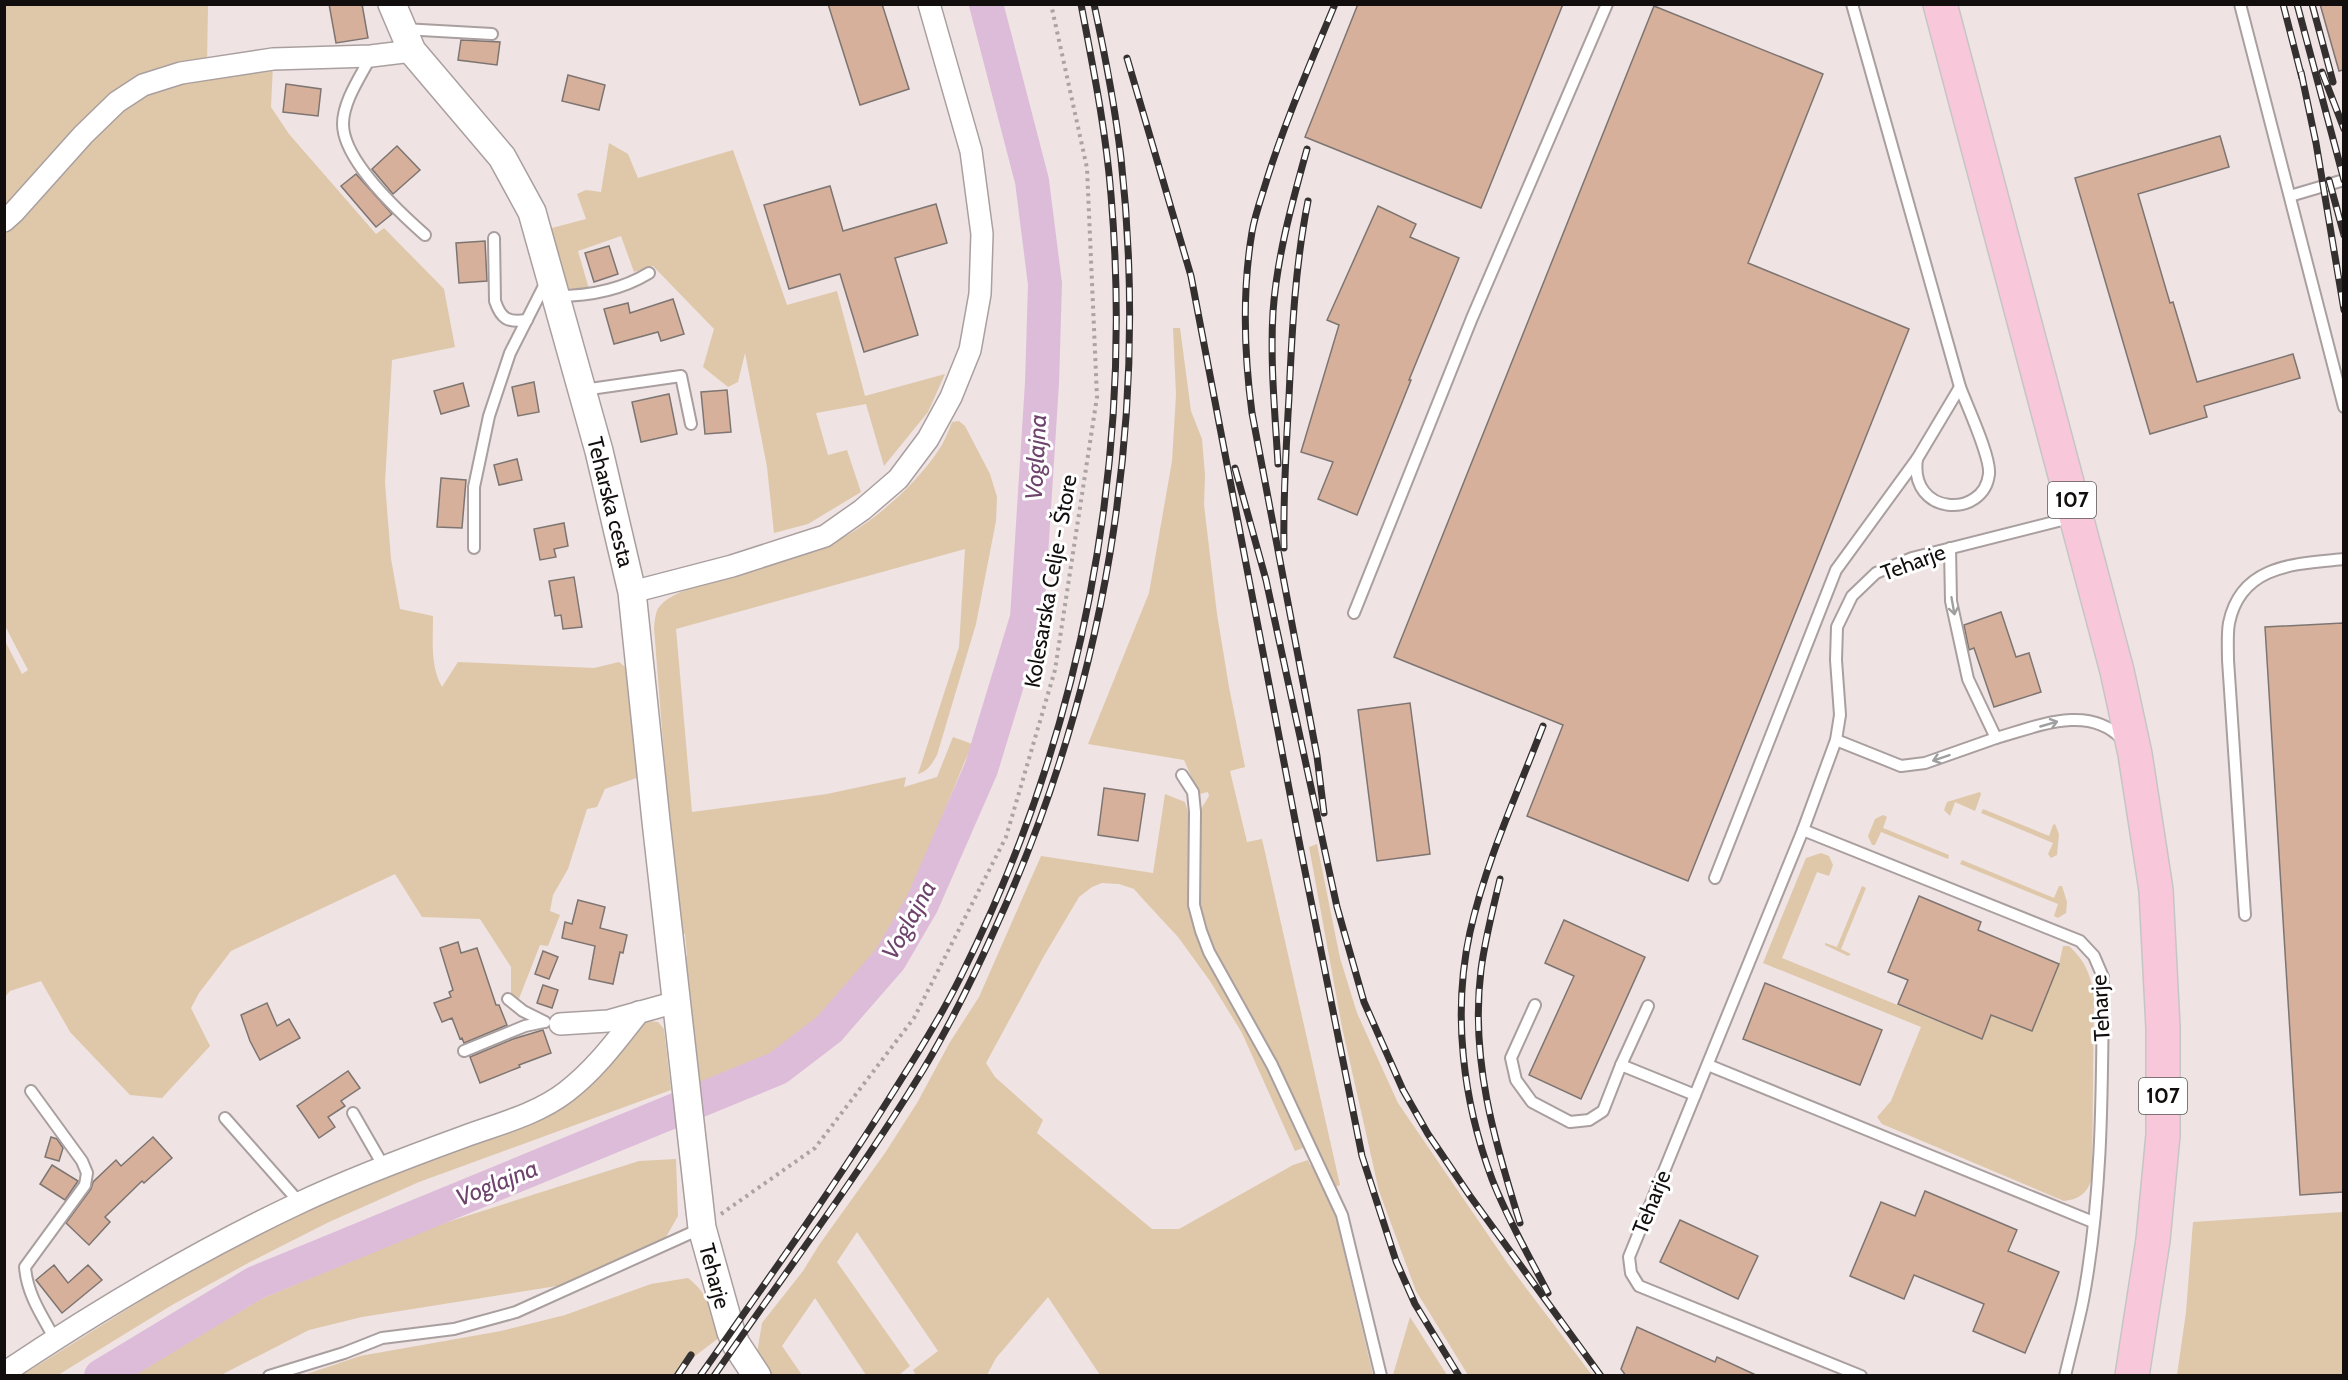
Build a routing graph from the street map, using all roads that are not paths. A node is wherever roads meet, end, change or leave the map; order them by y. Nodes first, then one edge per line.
1 (392, 4) edge
2 (929, 4) edge
3 (1607, 4) edge
4 (1852, 4) edge
5 (1940, 4) edge
6 (2240, 4) edge
7 (492, 34) dead end
8 (407, 40) junction
9 (371, 56) junction
10 (2343, 180) edge
11 (2290, 196) junction
12 (4, 221) edge
13 (424, 235) dead end
14 (494, 238) dead end
15 (649, 273) dead end
16 (553, 285) junction
17 (526, 320) junction
18 (1960, 387) junction
19 (582, 390) junction
20 (2343, 407) edge
21 (691, 424) dead end
22 (1917, 459) junction
23 (2076, 516) junction
24 (474, 548) dead end
25 (1950, 548) junction
26 (2343, 559) edge
27 (633, 592) junction
28 (1354, 613) dead end
29 (1996, 738) junction
30 (1836, 740) junction
31 (2135, 754) junction
32 (1182, 775) dead end
33 (1803, 830) junction
34 (1715, 878) dead end
35 (2245, 915) dead end
36 (507, 999) dead end
37 (676, 1002) junction
38 (1535, 1005) dead end
39 (1648, 1006) dead end
40 (639, 1012) junction
41 (552, 1023) junction
42 (682, 1050) joint
43 (464, 1051) dead end
44 (1621, 1065) junction
45 (1708, 1065) junction
46 (31, 1091) dead end
47 (1695, 1095) junction
48 (353, 1113) dead end
49 (225, 1118) dead end
50 (384, 1167) junction
51 (300, 1203) junction
52 (2093, 1222) junction
53 (702, 1228) junction
54 (55, 1339) junction
55 (4, 1373) edge
56 (269, 1376) edge
57 (757, 1376) edge
58 (1381, 1376) edge
59 (1861, 1376) edge
60 (2065, 1376) edge
61 (2132, 1376) edge

1 - 8 street, Teharska cesta
2 - 27 street
3 - 28 lane
4 - 18 lane
5 - 23 main road, 107
6 - 11 lane
7 - 8 lane
8 - 9 street
8 - 16 street, Teharska cesta
9 - 12 street
9 - 13 lane
10 - 11 lane
11 - 20 lane
14 - 17 lane
15 - 16 lane
16 - 17 lane
16 - 19 street, Teharska cesta
17 - 24 lane
18 - 22 lane
18 - 22 lane
19 - 21 lane
19 - 27 street, Teharska cesta
22 - 34 lane
23 - 25 lane, Teharje
23 - 31 main road, 107
25 -> 29 lane
25 - 30 lane, Teharje
26 - 35 lane
27 - 37 street, Teharska cesta
29 -> 30 lane
29 -> 31 lane
30 - 33 lane, Teharje
31 - 61 main road, 107
32 - 58 lane
33 - 45 lane, Teharje
33 - 52 lane, Teharje
36 - 41 lane
37 - 40 street
37 - 42 street, Teharska cesta
38 - 44 lane
39 - 44 lane
40 - 41 street
40 - 50 street
41 - 43 lane
42 - 53 street, Teharje
44 - 47 lane
45 - 47 lane, Teharje
45 - 52 lane
46 - 54 lane
47 - 59 lane, Teharje
48 - 50 lane
49 - 51 lane
50 - 51 street
51 - 54 street
52 - 60 lane, Teharje
53 - 56 lane
53 - 57 street, Teharje
54 - 55 street

